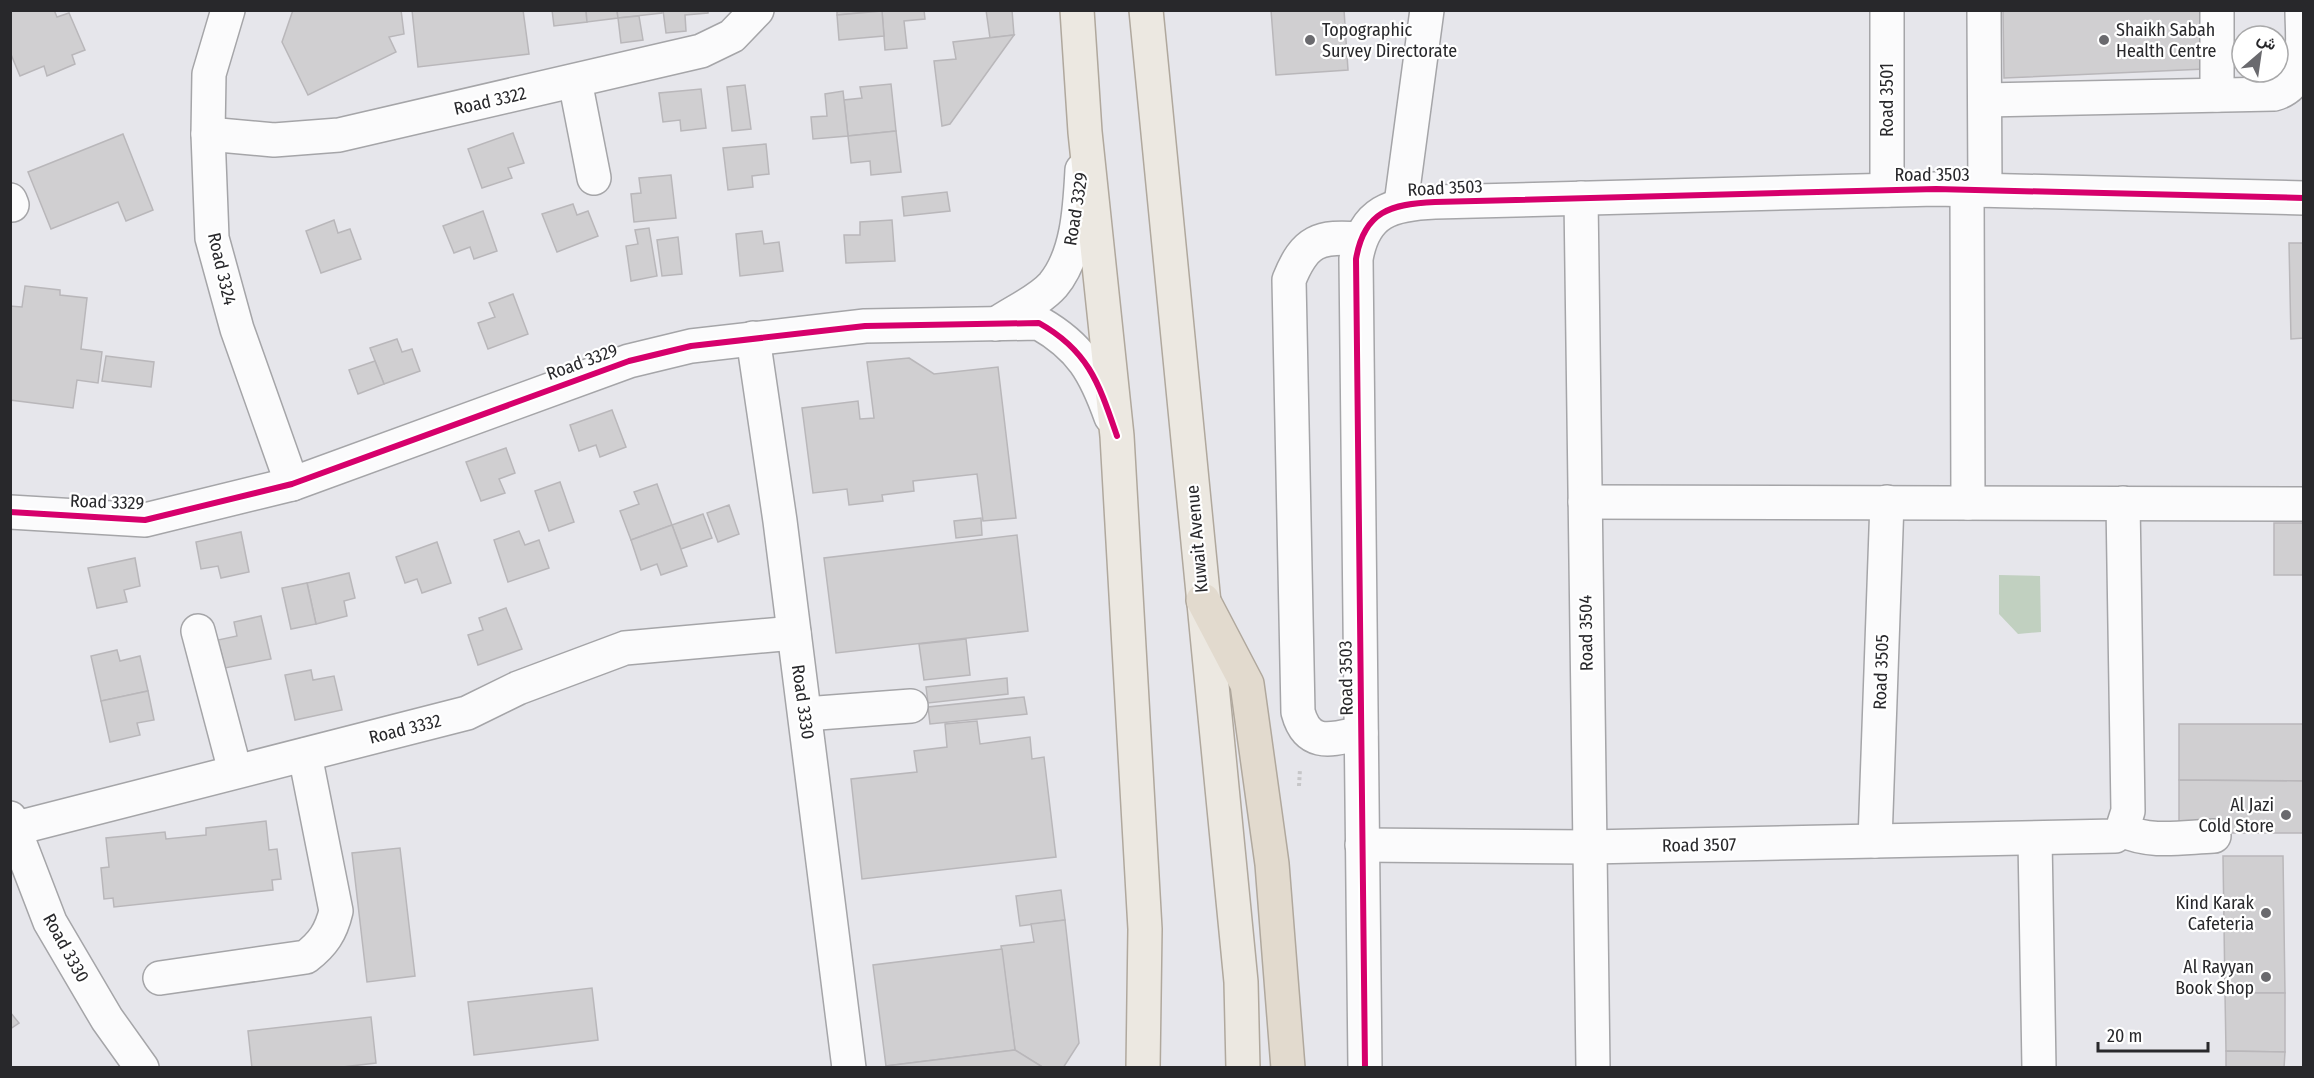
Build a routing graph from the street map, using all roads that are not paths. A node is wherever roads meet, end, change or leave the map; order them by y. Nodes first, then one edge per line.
1 (228, 10) edge
2 (757, 10) edge
3 (1077, 10) edge
4 (1146, 10) edge
5 (1427, 10) edge
6 (1887, 10) edge
7 (1984, 10) edge
8 (2217, 10) edge
9 (2302, 10) edge
10 (575, 81) junction
11 (2217, 95) junction
12 (1985, 100) junction
13 (1085, 132) junction
14 (208, 134) junction
15 (594, 178) dead end
16 (1887, 190) junction
17 (1976, 190) junction
18 (1581, 198) junction
19 (2304, 198) edge
20 (1401, 204) junction
21 (1360, 239) junction
22 (996, 324) junction
23 (753, 338) junction
24 (1117, 436) junction
25 (292, 484) junction
26 (1585, 502) junction
27 (1887, 502) junction
28 (1968, 503) junction
29 (2123, 503) junction
30 (2304, 504) edge
31 (10, 512) edge
32 (1203, 600) junction
33 (198, 631) dead end
34 (794, 633) junction
35 (911, 706) dead end
36 (805, 714) junction
37 (1361, 733) junction
38 (305, 754) junction
39 (235, 771) junction
40 (12, 824) edge
41 (2122, 830) junction
42 (2214, 836) dead end
43 (2035, 839) junction
44 (1875, 841) junction
45 (1362, 845) junction
46 (1589, 847) junction
47 (160, 978) dead end
48 (142, 1068) edge
49 (849, 1068) edge
50 (1143, 1068) edge
51 (1243, 1068) edge
52 (1288, 1068) edge
53 (1365, 1068) edge
54 (1593, 1068) edge
55 (2039, 1068) edge

1 - 14 street, Road 3324
2 - 10 street, Road 3322
3 - 13 main road
4 - 32 main road, Kuwait Avenue
5 - 20 street, Road 3503
6 - 16 street, Road 3501
7 - 12 street
8 - 11 street
9 - 11 street
10 - 14 street, Road 3322
10 - 15 street
11 - 12 street
12 - 17 street
13 - 22 street, Road 3329
13 - 24 main road
14 - 25 street, Road 3324
16 - 17 street, Road 3503
16 - 18 street, Road 3503
17 - 19 street, Road 3503
17 - 28 street, Road 3503
18 - 20 street, Road 3503
18 - 26 street, Road 3504
20 - 21 street, Road 3503
21 - 37 street, Road 3503
21 - 37 street
22 - 23 street, Road 3329
22 - 24 street, Road 3329
23 - 25 street, Road 3329
23 - 34 street, Road 3330
24 - 50 main road
25 - 31 street, Road 3329
26 - 27 street
26 - 46 street, Road 3504
27 - 28 street
27 - 44 street, Road 3505
28 - 29 street
29 - 30 street
29 - 41 street
32 - 51 main road, Kuwait Avenue
32 - 52 highway
33 - 39 street
34 - 36 street, Road 3330
34 - 38 street, Road 3332
35 - 36 street
36 - 49 street, Road 3330
37 - 45 street, Road 3503
38 - 39 street, Road 3332
38 - 47 street
39 - 40 street, Road 3332
40 - 48 street, Road 3330
41 - 42 street, Road 3507
41 - 43 street, Road 3507
43 - 44 street, Road 3507
43 - 55 street
44 - 46 street, Road 3507
45 - 46 street, Road 3507
45 - 53 street, Road 3503
46 - 54 street, Road 3504

